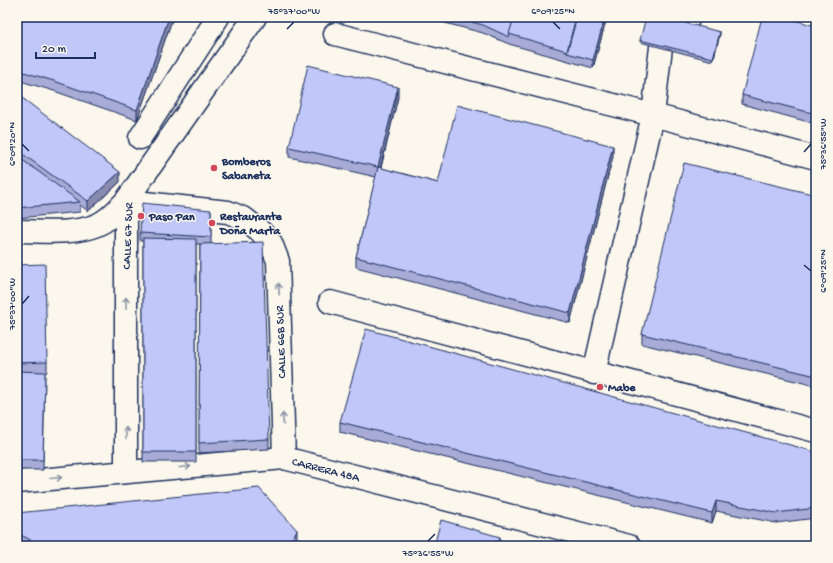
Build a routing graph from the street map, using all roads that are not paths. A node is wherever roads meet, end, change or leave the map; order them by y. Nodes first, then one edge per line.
1 (218, 17) edge
2 (255, 17) edge
3 (335, 34) dead end
4 (669, 49) edge
5 (653, 115) junction
6 (140, 138) dead end
7 (816, 158) edge
8 (126, 201) junction
9 (17, 231) edge
10 (330, 302) dead end
11 (594, 373) junction
12 (816, 431) edge
13 (284, 458) junction
14 (126, 472) junction
15 (17, 482) edge
16 (629, 546) edge

1 - 6 street
2 - 8 street, CALLE 67 SUR
3 - 5 street
4 - 5 street
5 - 7 street
5 - 11 street
8 - 9 street
13 -> 8 street, CALLE 66B SUR
14 -> 8 street, CALLE 67 SUR
10 - 11 street
11 - 12 street
14 -> 13 street, CARRERA 48A
13 - 16 street, CARRERA 48A
15 -> 14 street, CARRERA 48A

